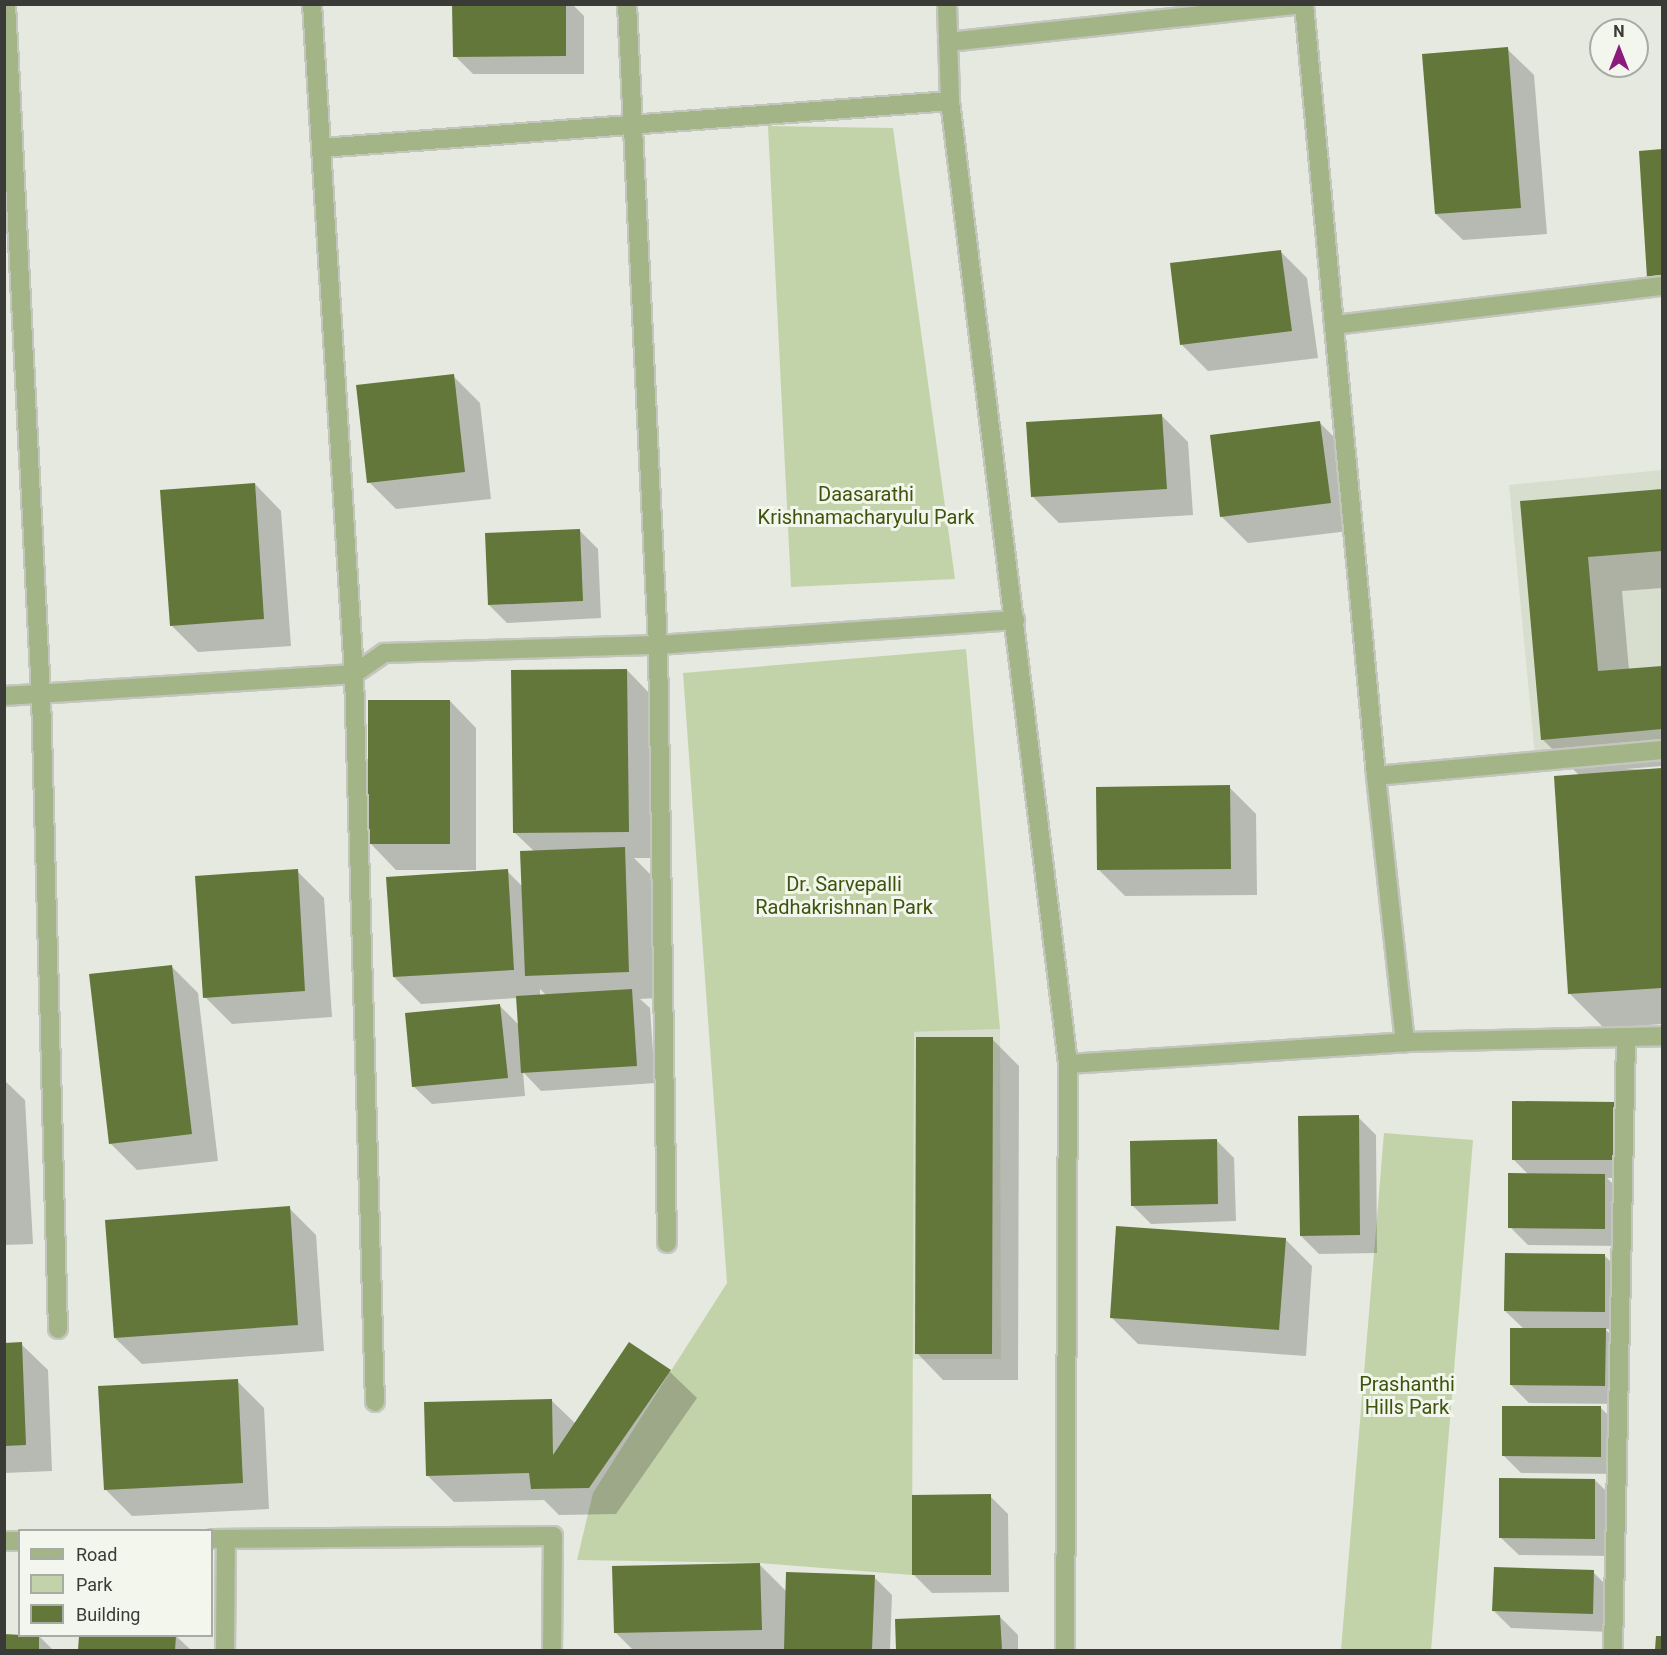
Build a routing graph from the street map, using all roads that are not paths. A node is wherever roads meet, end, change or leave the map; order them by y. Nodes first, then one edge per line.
1 (6, 4) edge
2 (312, 4) edge
3 (627, 4) edge
4 (947, 4) edge
5 (1303, 4) edge
6 (948, 42) junction
7 (950, 101) junction
8 (635, 125) junction
9 (321, 148) junction
10 (1662, 286) edge
11 (1334, 325) junction
12 (1015, 620) junction
13 (658, 645) junction
14 (354, 674) junction
15 (41, 694) junction
16 (4, 696) edge
17 (1662, 750) edge
18 (1376, 776) junction
19 (1662, 1036) edge
20 (1626, 1039) junction
21 (1405, 1042) junction
22 (1068, 1064) junction
23 (667, 1243) dead end
24 (58, 1329) dead end
25 (375, 1402) dead end
26 (219, 1539) edge
27 (225, 1650) edge
28 (552, 1650) edge
29 (1065, 1650) edge
30 (1613, 1650) edge

1 - 15 street
2 - 9 street
3 - 8 street
4 - 6 street
5 - 6 street
5 - 11 street
6 - 7 street
7 - 8 street
7 - 12 street
8 - 9 street
8 - 13 street
9 - 14 street
10 - 11 street
11 - 18 street
12 - 13 street
12 - 22 street
13 - 14 street
13 - 23 street
14 - 15 street
14 - 25 street
15 - 16 street
15 - 24 street
17 - 18 street
18 - 21 street
19 - 20 street
20 - 21 street
20 - 30 street
21 - 22 street
22 - 29 street
26 - 27 street
26 - 28 street

